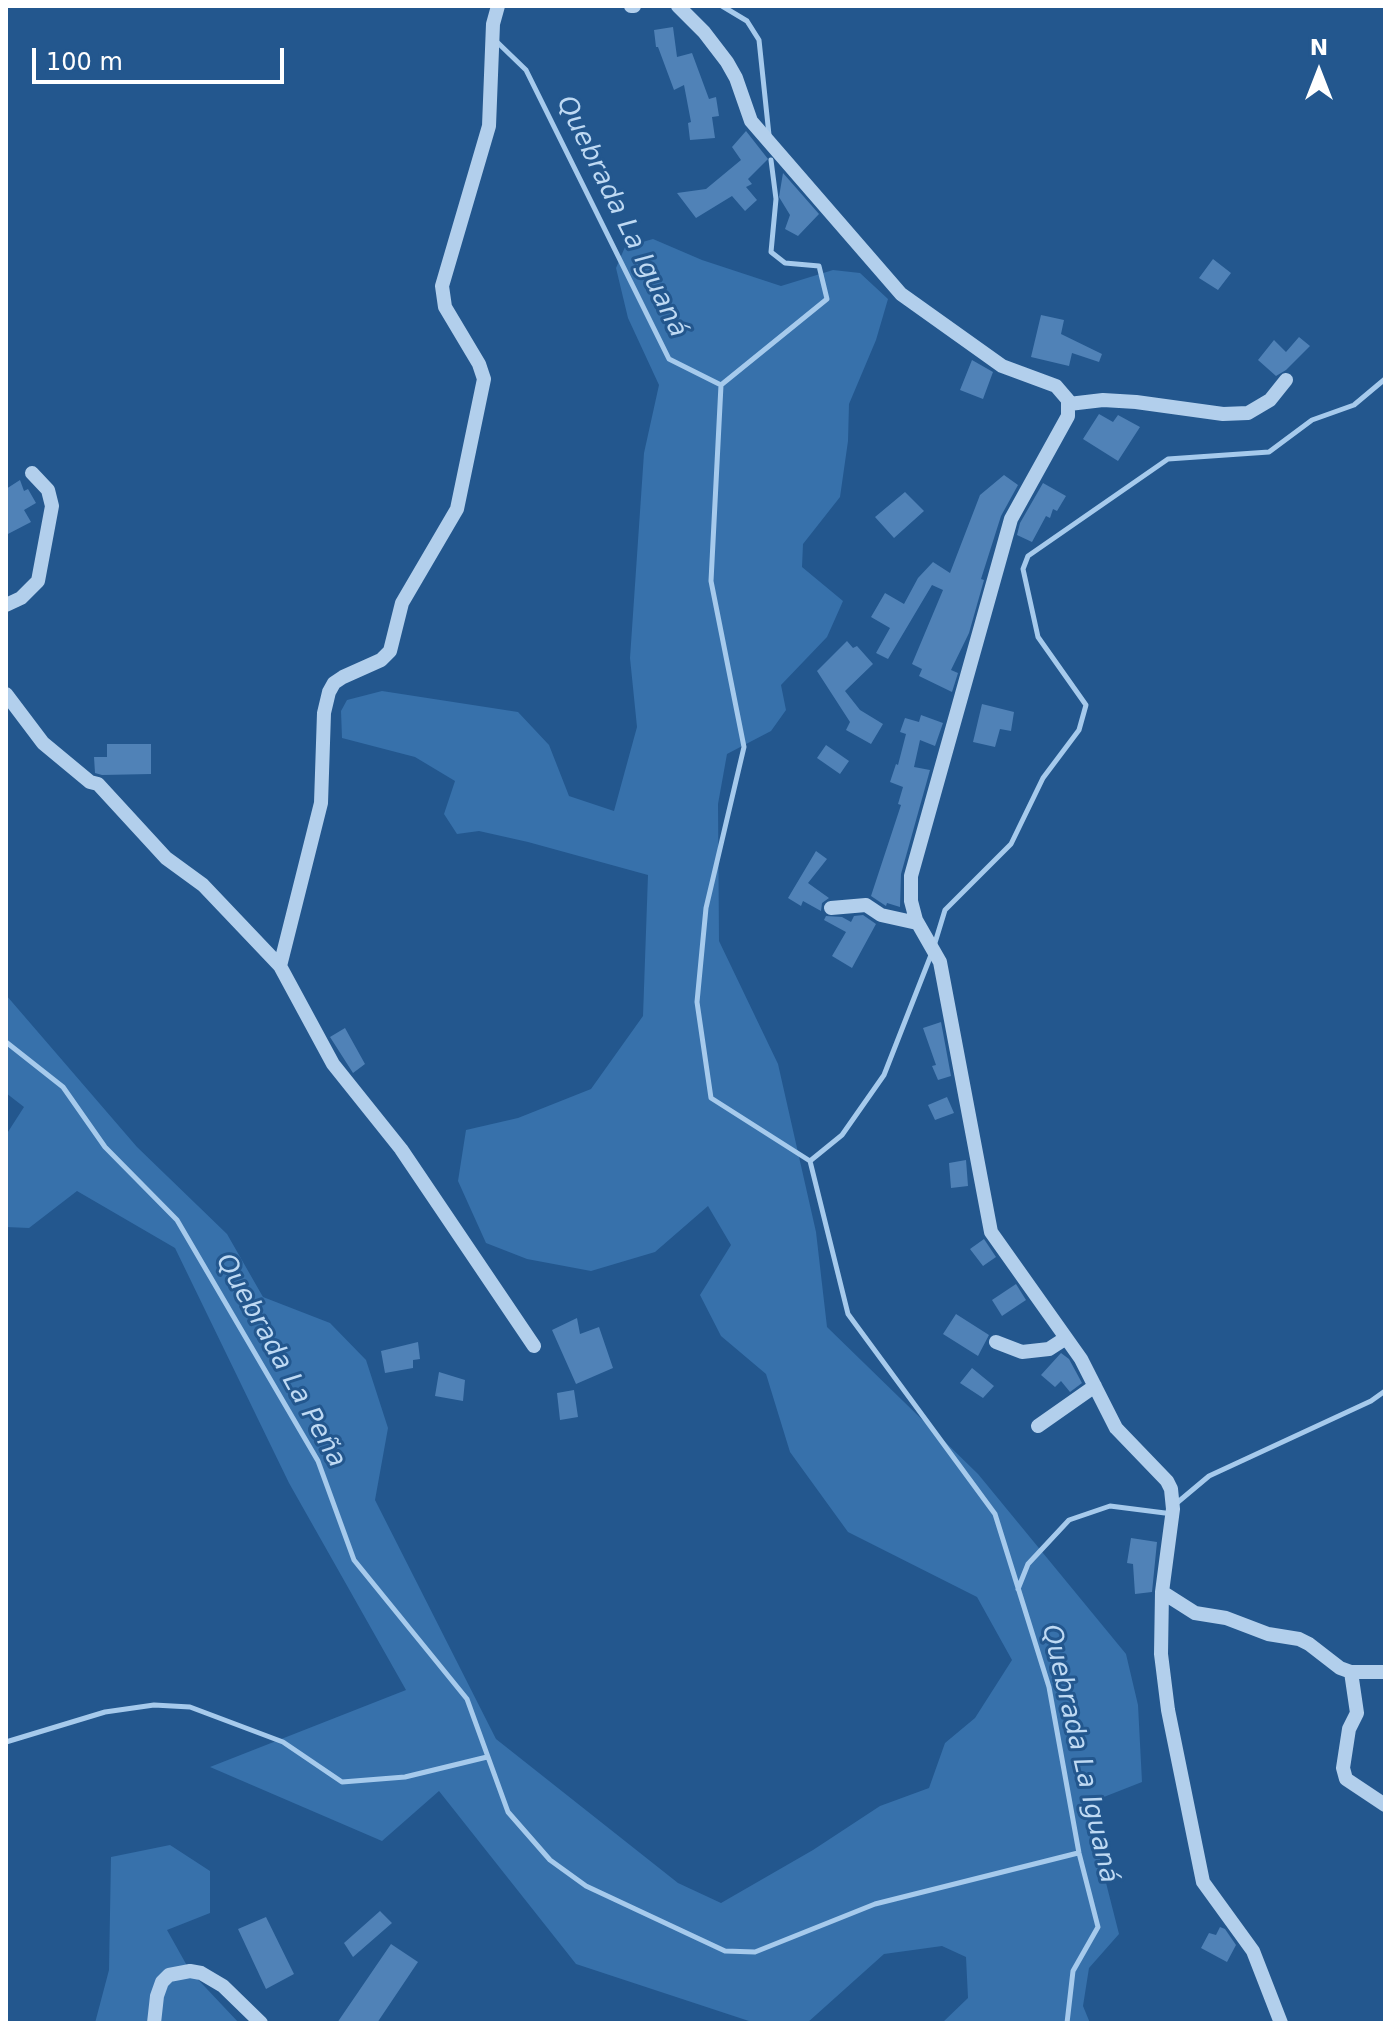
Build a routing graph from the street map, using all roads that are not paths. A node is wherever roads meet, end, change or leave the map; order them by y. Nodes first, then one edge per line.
1 (498, 6) edge
2 (678, 6) edge
3 (1286, 380) dead end
4 (1069, 404) junction
5 (32, 473) dead end
6 (6, 605) edge
7 (6, 694) edge
8 (831, 908) dead end
9 (917, 923) junction
10 (280, 966) junction
11 (1066, 1338) junction
12 (996, 1342) dead end
13 (534, 1346) dead end
14 (1095, 1386) junction
15 (1038, 1426) dead end
16 (1162, 1592) junction
17 (1351, 1672) junction
18 (1385, 1672) edge
19 (1385, 1805) edge
20 (154, 2023) edge
21 (261, 2023) edge
22 (1281, 2023) edge

1 - 10 street
2 - 4 street
3 - 4 street
4 - 9 street
5 - 6 street
7 - 10 street
8 - 9 street
9 - 11 street
10 - 13 street
11 - 12 street
11 - 14 street
14 - 15 street
14 - 16 street
16 - 17 street
16 - 22 street
17 - 18 street
17 - 19 street
20 - 21 street

